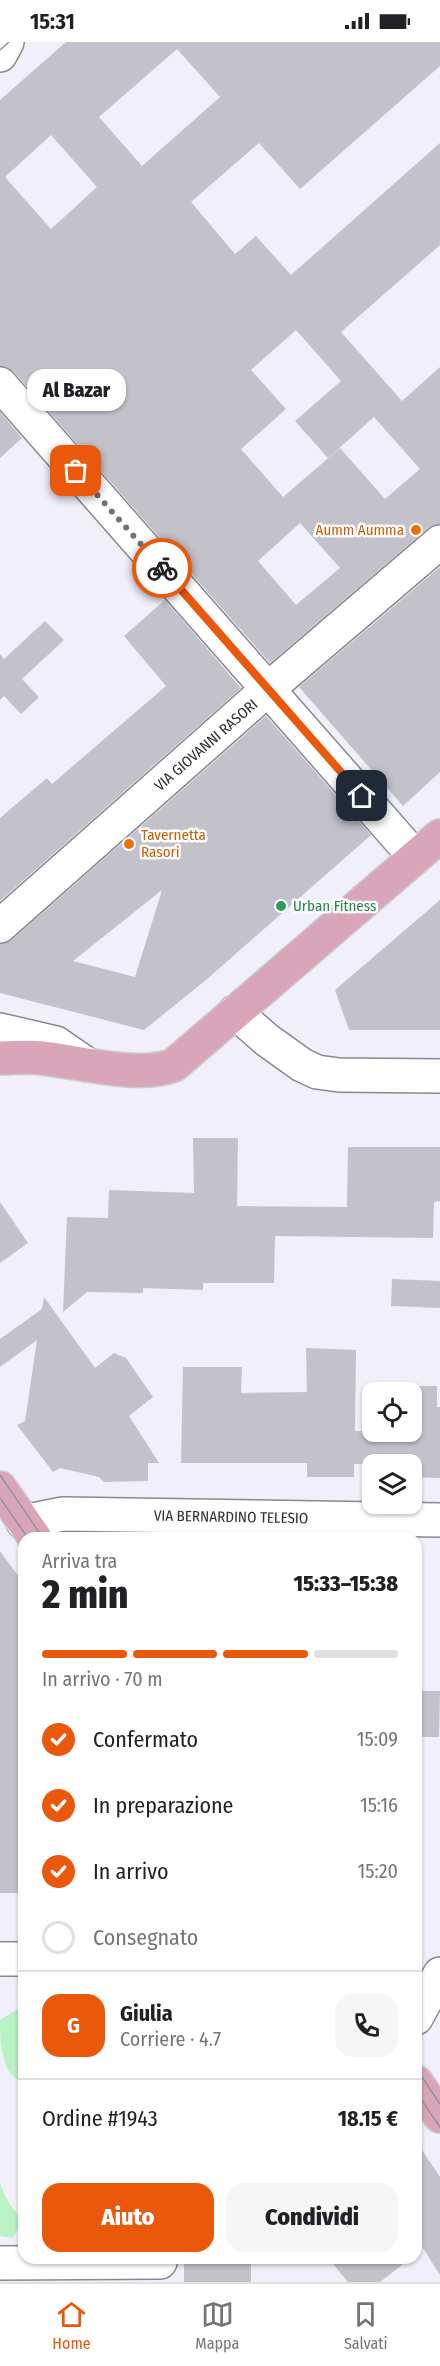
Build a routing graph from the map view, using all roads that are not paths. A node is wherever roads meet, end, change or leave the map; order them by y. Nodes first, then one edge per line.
1 (7, 42) edge
2 (0, 55) edge
3 (0, 384) edge
4 (440, 542) edge
5 (268, 689) junction
6 (440, 836) edge
7 (415, 857) junction
8 (0, 926) edge
9 (235, 1012) junction
10 (0, 1030) edge
11 (0, 1058) edge
12 (88, 1065) junction
13 (440, 1076) edge
14 (0, 1079) edge
15 (0, 1488) edge
16 (440, 1520) edge
17 (29, 1530) edge
18 (0, 1959) edge
19 (18, 1959) edge
20 (440, 1961) edge
21 (422, 1962) edge
22 (440, 1974) edge
23 (422, 2007) edge
24 (422, 2090) edge
25 (440, 2116) edge
26 (0, 2263) edge
27 (18, 2263) edge
28 (37, 2264) edge
29 (148, 2267) edge

1 - 2 street
3 - 5 street
4 - 5 street, VIA GIOVANNI RASORI
5 - 7 street
5 - 8 street, VIA GIOVANNI RASORI
6 - 7 main road
7 - 9 main road
9 - 12 main road
9 - 13 street
10 - 12 street
11 - 12 main road
12 - 14 main road
15 - 17 main road
16 - 17 street, VIA BERNARDINO TELESIO
18 - 19 street
20 - 21 street
22 - 23 street
24 - 25 main road
26 - 27 street
28 - 29 street

